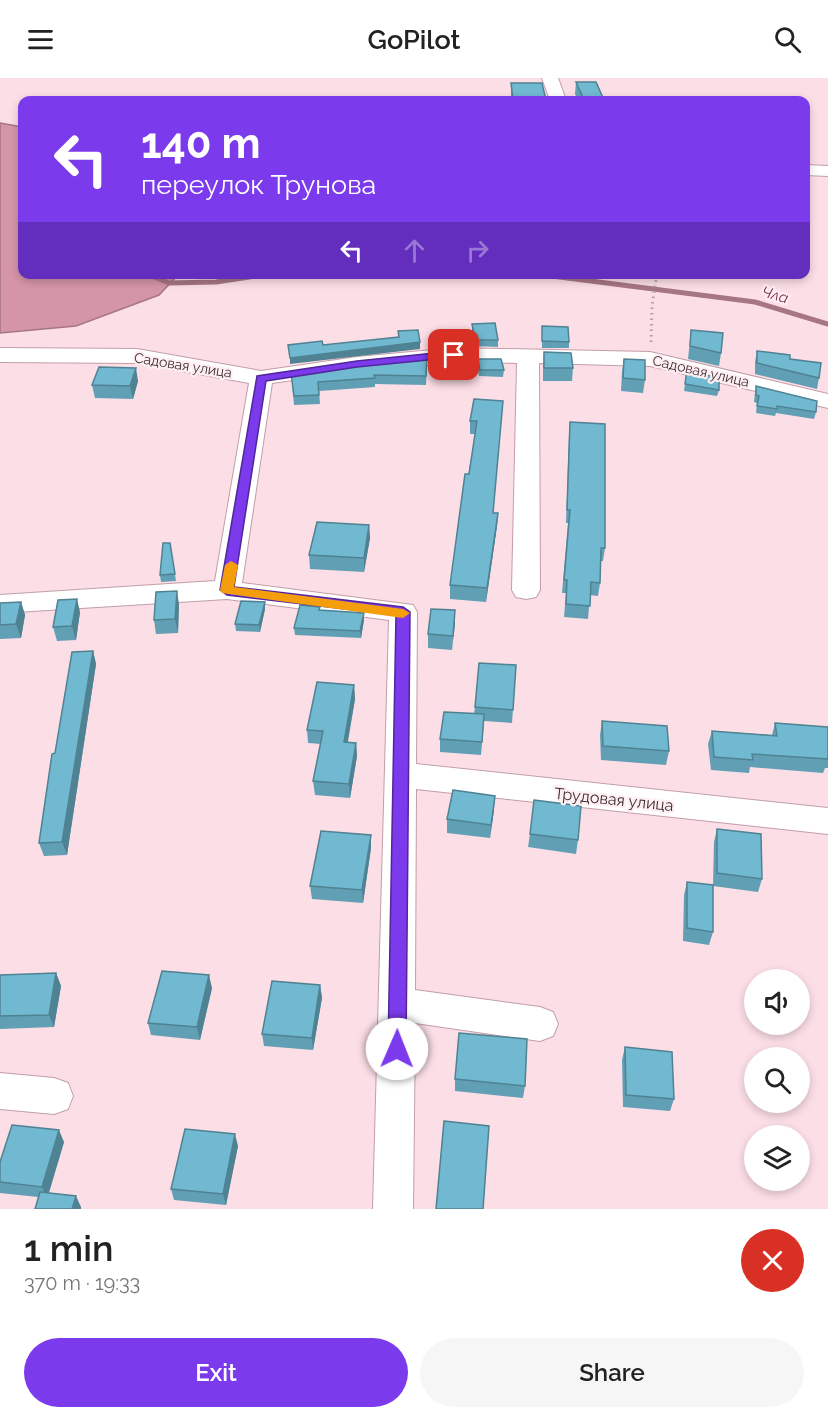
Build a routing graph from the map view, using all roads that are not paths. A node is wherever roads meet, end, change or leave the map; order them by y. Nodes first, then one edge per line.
1 (550, 78) edge
2 (557, 96) edge
3 (810, 170) edge
4 (828, 171) edge
5 (0, 355) edge
6 (528, 356) junction
7 (261, 378) junction
8 (828, 401) edge
9 (227, 590) junction
10 (526, 590) dead end
11 (0, 604) edge
12 (400, 775) junction
13 (828, 821) edge
14 (398, 1004) junction
15 (540, 1024) dead end
16 (0, 1091) edge
17 (54, 1095) dead end
18 (393, 1209) edge

1 - 2 street
3 - 4 street
5 - 7 street, Садовая улица
6 - 7 street, Садовая улица
6 - 8 street, Садовая улица
6 - 10 street
7 - 9 street
9 - 11 street
9 - 12 street
12 - 13 street, Трудовая улица
12 - 14 street
14 - 15 street
14 - 18 street
16 - 17 street

